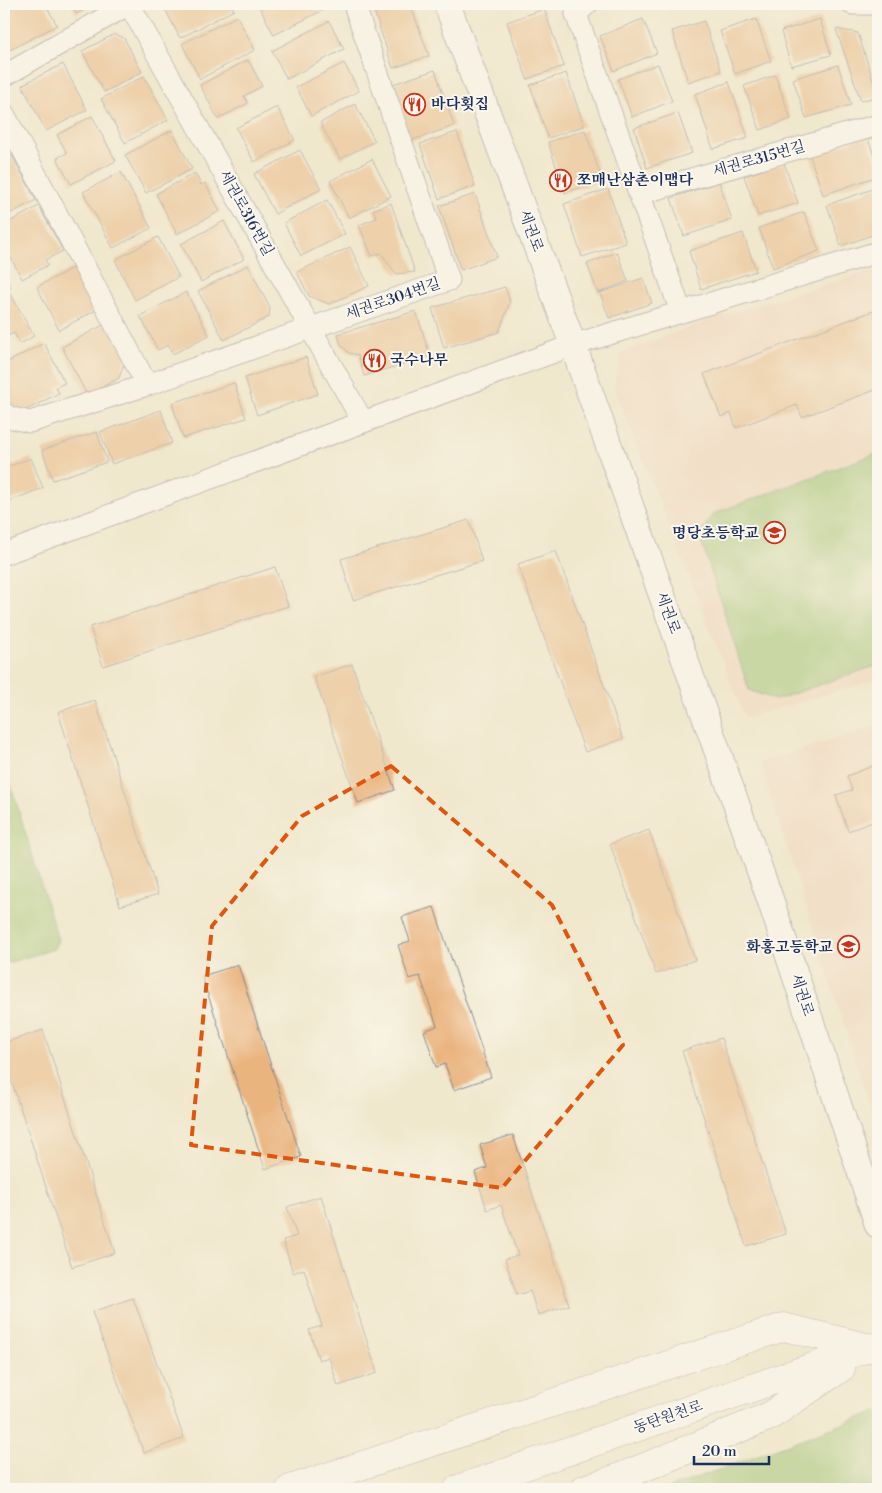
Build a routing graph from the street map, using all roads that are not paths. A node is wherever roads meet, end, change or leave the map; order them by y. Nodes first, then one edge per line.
1 (129, 4) edge
2 (354, 4) edge
3 (447, 4) edge
4 (587, 4) edge
5 (853, 4) edge
6 (878, 4) edge
7 (4, 76) edge
8 (4, 114) edge
9 (878, 125) edge
10 (639, 194) junction
11 (878, 252) edge
12 (681, 312) junction
13 (311, 328) junction
14 (573, 345) junction
15 (147, 385) junction
16 (4, 413) edge
17 (364, 422) junction
18 (4, 554) edge
19 (878, 1225) edge
20 (874, 1346) edge
21 (290, 1489) edge
22 (458, 1489) edge
23 (584, 1489) edge

1 - 7 street
1 - 13 street, 세권로316번길
2 - 13 street, 세권로304번길
3 - 14 street, 세권로
4 - 10 street
5 - 6 street
8 - 15 street
9 - 10 street, 세권로315번길
10 - 12 street
11 - 12 street
12 - 14 street
13 - 15 street, 세권로304번길
13 - 17 street, 세권로316번길
14 - 17 street
14 - 19 street, 세권로
15 - 16 street, 세권로304번길
17 - 18 street
20 - 21 main road
20 - 22 main road, 동탄원천로
20 - 23 main road

